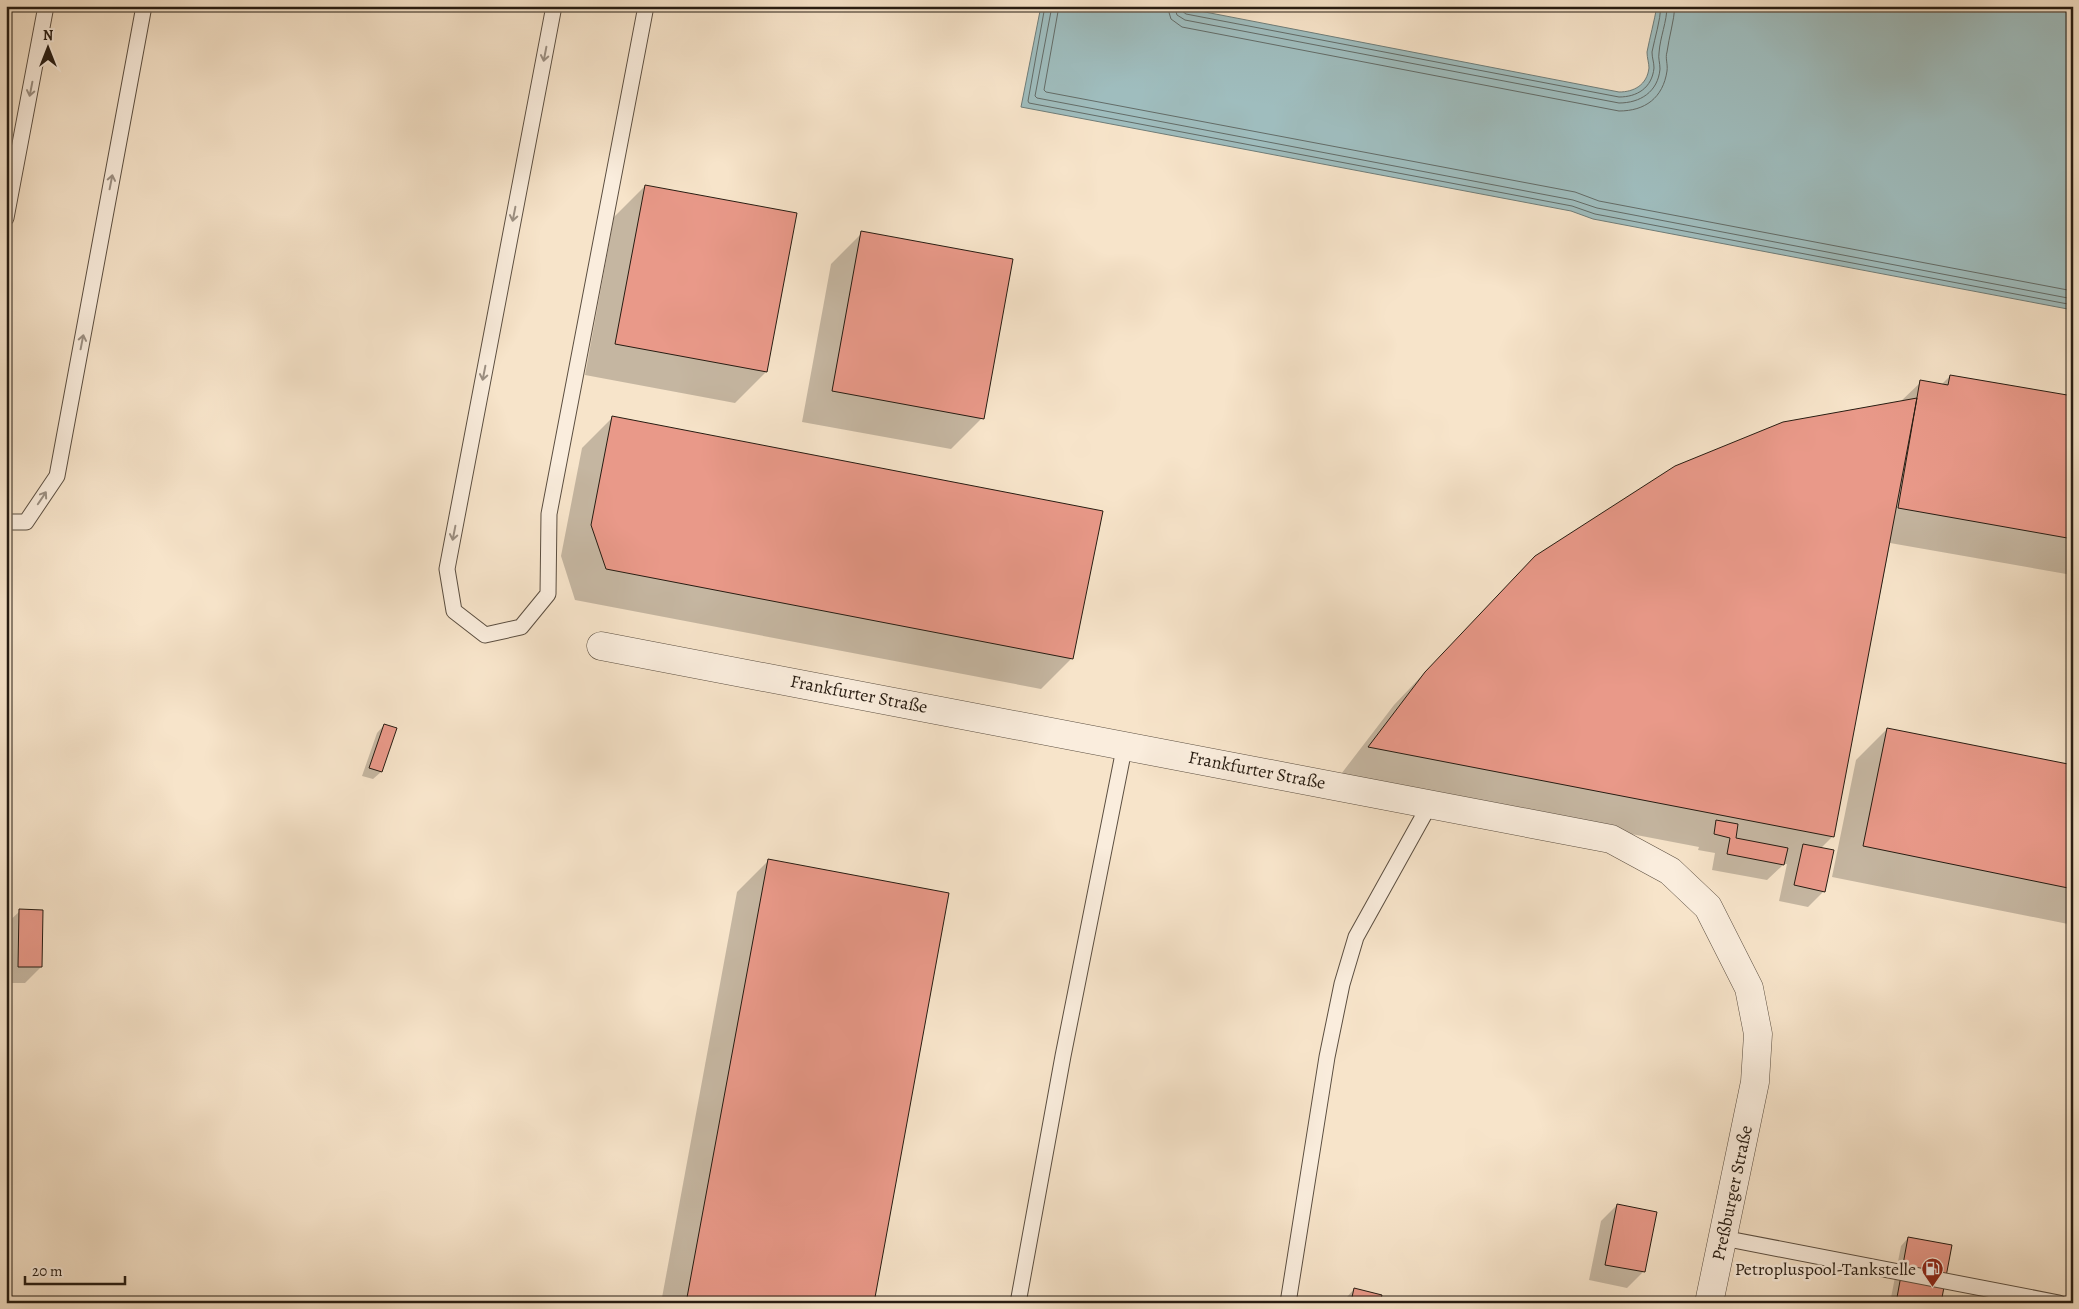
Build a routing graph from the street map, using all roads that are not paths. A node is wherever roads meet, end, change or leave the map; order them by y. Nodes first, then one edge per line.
1 (46, 6) edge
2 (144, 6) edge
3 (554, 6) edge
4 (646, 6) edge
5 (6, 218) edge
6 (6, 522) edge
7 (601, 646) dead end
8 (1125, 744) junction
9 (1430, 804) junction
10 (1755, 1082) joint
11 (1723, 1238) junction
12 (1018, 1303) edge
13 (1288, 1303) edge
14 (1710, 1303) edge
15 (2059, 1303) edge

1 -> 5 lane
6 -> 2 lane
3 -> 4 lane
7 - 8 street, Frankfurter Straße
8 - 9 street, Frankfurter Straße
8 - 12 lane
9 - 10 street, Frankfurter Straße
9 - 13 lane
10 - 11 street, Preßburger Straße
11 - 14 street, Preßburger Straße
11 - 15 lane

